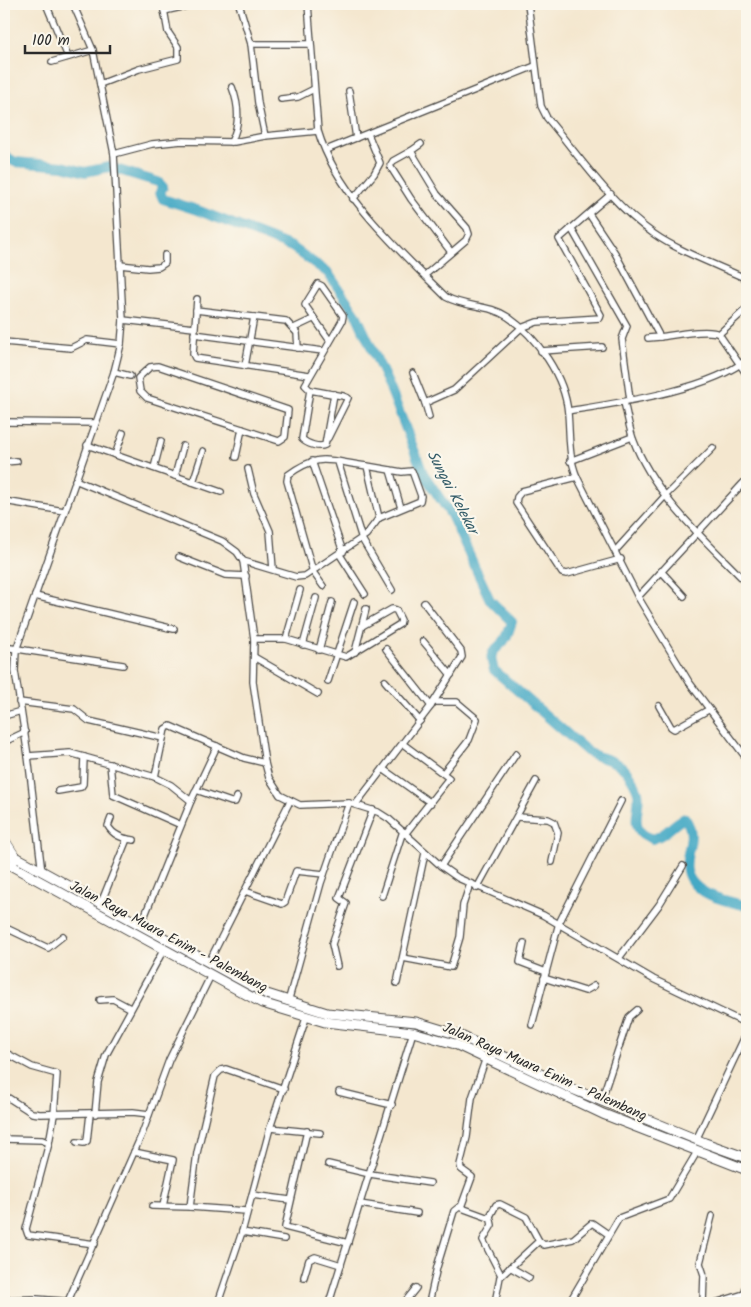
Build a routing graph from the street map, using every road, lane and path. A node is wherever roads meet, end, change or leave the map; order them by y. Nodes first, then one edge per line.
1 (46, 4) edge
2 (73, 4) edge
3 (163, 4) edge
4 (195, 4) edge
5 (239, 4) edge
6 (308, 4) edge
7 (528, 4) edge
8 (164, 11) junction
9 (251, 44) junction
10 (310, 44) junction
11 (93, 50) junction
12 (68, 57) junction
13 (52, 62) dead end
14 (535, 66) junction
15 (100, 84) junction
16 (232, 87) dead end
17 (314, 89) junction
18 (349, 91) dead end
19 (281, 99) dead end
20 (318, 131) junction
21 (368, 134) junction
22 (265, 136) junction
23 (356, 138) junction
24 (231, 142) junction
25 (421, 144) dead end
26 (326, 150) junction
27 (411, 150) junction
28 (114, 156) junction
29 (611, 194) junction
30 (353, 199) junction
31 (589, 214) junction
32 (571, 228) junction
33 (452, 252) junction
34 (165, 255) dead end
35 (120, 265) junction
36 (425, 275) junction
37 (747, 279) edge
38 (196, 299) dead end
39 (747, 308) edge
40 (196, 310) junction
41 (254, 317) junction
42 (313, 319) junction
43 (123, 320) junction
44 (294, 328) junction
45 (521, 328) junction
46 (194, 331) junction
47 (719, 334) junction
48 (660, 337) junction
49 (648, 338) dead end
50 (330, 341) junction
51 (4, 342) edge
52 (250, 342) junction
53 (120, 344) junction
54 (602, 347) dead end
55 (298, 348) junction
56 (323, 351) junction
57 (541, 351) junction
58 (747, 359) edge
59 (245, 366) junction
60 (739, 366) junction
61 (114, 372) junction
62 (413, 373) dead end
63 (309, 375) junction
64 (747, 375) edge
65 (134, 377) junction
66 (310, 390) junction
67 (334, 394) junction
68 (627, 401) junction
69 (425, 403) junction
70 (568, 411) junction
71 (429, 417) dead end
72 (4, 422) edge
73 (95, 423) junction
74 (242, 429) junction
75 (123, 433) dead end
76 (632, 437) junction
77 (328, 438) junction
78 (161, 441) dead end
79 (87, 446) junction
80 (183, 446) dead end
81 (713, 448) dead end
82 (204, 451) dead end
83 (115, 455) junction
84 (236, 457) dead end
85 (17, 461) dead end
86 (312, 461) junction
87 (570, 461) junction
88 (4, 462) edge
89 (338, 462) junction
90 (367, 466) junction
91 (154, 468) junction
92 (248, 469) dead end
93 (390, 470) junction
94 (175, 476) junction
95 (577, 477) junction
96 (747, 479) edge
97 (75, 480) junction
98 (193, 482) junction
99 (221, 492) dead end
100 (665, 496) junction
101 (4, 501) edge
102 (401, 508) junction
103 (64, 512) junction
104 (379, 518) junction
105 (696, 532) junction
106 (362, 539) junction
107 (616, 550) junction
108 (342, 554) junction
109 (179, 557) dead end
110 (621, 559) junction
111 (243, 561) junction
112 (273, 570) junction
113 (661, 571) junction
114 (313, 572) junction
115 (246, 576) junction
116 (743, 579) dead end
117 (322, 586) dead end
118 (300, 590) dead end
119 (392, 590) dead end
120 (365, 594) dead end
121 (35, 596) junction
122 (684, 596) dead end
123 (638, 597) junction
124 (316, 598) dead end
125 (332, 602) dead end
126 (354, 602) dead end
127 (424, 602) dead end
128 (366, 609) dead end
129 (362, 626) junction
130 (174, 629) dead end
131 (254, 639) junction
132 (286, 639) junction
133 (424, 641) dead end
134 (303, 645) junction
135 (4, 648) edge
136 (386, 649) dead end
137 (16, 650) junction
138 (318, 650) junction
139 (355, 652) junction
140 (336, 655) junction
141 (254, 657) junction
142 (123, 665) dead end
143 (451, 675) junction
144 (328, 681) dead end
145 (385, 681) dead end
146 (318, 694) dead end
147 (19, 702) junction
148 (433, 704) junction
149 (659, 706) dead end
150 (708, 710) junction
151 (21, 711) junction
152 (4, 716) edge
153 (420, 721) junction
154 (25, 732) junction
155 (163, 738) junction
156 (4, 742) edge
157 (403, 744) junction
158 (217, 746) junction
159 (516, 754) dead end
160 (28, 756) junction
161 (84, 757) junction
162 (747, 759) edge
163 (265, 763) junction
164 (110, 764) junction
165 (383, 768) junction
166 (444, 772) junction
167 (155, 777) junction
168 (536, 781) dead end
169 (196, 790) junction
170 (58, 791) dead end
171 (238, 797) dead end
172 (192, 801) junction
173 (290, 801) junction
174 (621, 801) dead end
175 (348, 803) junction
176 (431, 803) junction
177 (356, 804) junction
178 (373, 810) junction
179 (111, 818) dead end
180 (517, 818) junction
181 (181, 825) junction
182 (404, 833) junction
183 (4, 838) edge
184 (127, 839) junction
185 (134, 840) dead end
186 (4, 853) edge
187 (425, 853) junction
188 (10, 862) edge
189 (552, 862) dead end
190 (441, 866) junction
191 (683, 866) dead end
192 (42, 872) junction
193 (324, 874) junction
194 (41, 883) junction
195 (470, 884) junction
196 (477, 888) junction
197 (245, 891) junction
198 (382, 896) dead end
199 (98, 901) junction
200 (89, 908) junction
201 (559, 924) junction
202 (141, 925) junction
203 (4, 927) edge
204 (63, 936) dead end
205 (524, 943) dead end
206 (164, 949) junction
207 (403, 958) junction
208 (619, 958) junction
209 (209, 962) junction
210 (336, 966) dead end
211 (211, 975) junction
212 (545, 975) junction
213 (397, 983) dead end
214 (594, 986) dead end
215 (100, 1000) dead end
216 (288, 1002) junction
217 (130, 1008) junction
218 (637, 1010) dead end
219 (306, 1018) junction
220 (747, 1024) edge
221 (532, 1025) dead end
222 (413, 1032) junction
223 (747, 1032) edge
224 (4, 1052) edge
225 (486, 1058) junction
226 (284, 1089) junction
227 (339, 1092) dead end
228 (4, 1095) edge
229 (601, 1100) junction
230 (392, 1105) junction
231 (92, 1114) junction
232 (149, 1114) junction
233 (54, 1115) junction
234 (662, 1126) junction
235 (270, 1128) junction
236 (306, 1131) junction
237 (675, 1131) junction
238 (320, 1133) dead end
239 (658, 1136) junction
240 (4, 1139) edge
241 (696, 1140) junction
242 (77, 1142) dead end
243 (672, 1142) junction
244 (49, 1143) junction
245 (134, 1152) junction
246 (697, 1152) junction
247 (747, 1158) edge
248 (328, 1164) dead end
249 (747, 1170) edge
250 (370, 1174) junction
251 (430, 1183) dead end
252 (252, 1194) junction
253 (290, 1200) junction
254 (360, 1204) junction
255 (152, 1206) dead end
256 (162, 1206) junction
257 (190, 1207) junction
258 (461, 1207) junction
259 (246, 1211) junction
260 (417, 1213) dead end
261 (490, 1216) junction
262 (712, 1216) dead end
263 (242, 1232) junction
264 (608, 1234) junction
265 (284, 1239) dead end
266 (539, 1241) junction
267 (348, 1243) junction
268 (95, 1244) junction
269 (341, 1265) junction
270 (510, 1267) junction
271 (502, 1275) junction
272 (304, 1277) dead end
273 (529, 1278) dead end
274 (747, 1278) edge
275 (416, 1288) dead end
276 (746, 1293) edge
277 (4, 1300) edge
278 (68, 1301) junction
279 (88, 1303) edge
280 (218, 1303) edge
281 (329, 1303) edge
282 (404, 1303) edge
283 (429, 1303) edge
284 (495, 1303) edge
285 (569, 1303) edge
286 (703, 1303) edge
287 (715, 1303) edge

1 - 12 street
2 - 11 street
3 - 8 street
4 - 8 street
5 - 9 street
6 - 10 street
7 - 14 street
8 - 15 street
9 - 10 street
9 - 22 street
10 - 17 street
11 - 12 street
11 - 15 street
12 - 13 street
14 - 21 street
14 - 29 street
15 - 28 street
16 - 24 street
17 - 19 street
17 - 20 street
18 - 23 street
20 - 22 street
20 - 26 street
21 - 23 street
21 - 30 street
22 - 24 street
23 - 26 street
24 - 28 street
25 - 27 street
26 - 30 street
27 - 33 street
27 - 33 street
28 - 35 street
29 - 31 street
29 - 37 street
30 - 36 street
31 - 32 street
31 - 48 street
32 - 45 street
32 - 68 street
33 - 36 street
34 - 35 street
35 - 43 street
36 - 45 street
38 - 40 street
39 - 47 street
40 - 41 street
40 - 46 street
41 - 44 street
41 - 52 street
42 - 44 street
42 - 50 street
42 - 50 street
43 - 46 street
43 - 53 street
44 - 55 street
45 - 57 street
45 - 69 street
46 - 52 street
46 - 59 street
47 - 48 street
47 - 60 street
48 - 49 street
50 - 56 street
51 - 53 street
52 - 55 street
52 - 59 street
53 - 61 street
54 - 57 street
55 - 56 street
56 - 63 street
57 - 70 street
58 - 60 street
59 - 63 street
60 - 64 street
60 - 68 street
61 - 65 street
61 - 73 street
62 - 69 street
63 - 66 street
65 - 74 street
65 - 74 street
66 - 67 street
66 - 77 street
67 - 77 street
67 - 77 street
68 - 70 street
68 - 76 street
69 - 71 street
70 - 87 street
72 - 73 street
73 - 79 street
74 - 84 street
75 - 83 street
76 - 87 street
76 - 100 street
78 - 91 street
79 - 83 street
79 - 97 street
80 - 94 street
81 - 100 street
82 - 98 street
83 - 91 street
85 - 88 street
86 - 89 street
86 - 108 street
86 - 114 street
87 - 95 street
89 - 90 street
89 - 106 street
90 - 93 street
90 - 104 street
91 - 94 street
92 - 112 street
93 - 102 street
93 - 102 street
94 - 98 street
95 - 107 street
95 - 110 street
96 - 105 street
97 - 103 street
97 - 111 street
98 - 99 street
100 - 105 street
100 - 107 street
101 - 103 street
102 - 104 street
103 - 121 street
104 - 106 street
105 - 113 street
105 - 116 street
106 - 108 street
106 - 119 street
107 - 110 street
108 - 114 street
108 - 120 street
109 - 115 street
110 - 123 street
111 - 112 street
111 - 115 street
112 - 114 street
113 - 122 street
113 - 123 street
114 - 117 street
115 - 131 street
118 - 132 street
121 - 130 street
121 - 137 street
123 - 150 street
124 - 134 street
125 - 138 street
126 - 140 street
127 - 143 street
128 - 129 street
129 - 139 street
129 - 139 street
131 - 132 street
131 - 141 street
132 - 134 street
133 - 143 street
134 - 138 street
135 - 137 street
136 - 148 street
137 - 142 street
137 - 147 street
138 - 140 street
139 - 140 street
140 - 144 street
141 - 146 street
141 - 163 street
143 - 148 street
145 - 153 street
147 - 151 street
147 - 155 street
148 - 153 street
148 - 166 street
149 - 150 street
150 - 162 street
151 - 152 street
151 - 154 street
153 - 157 street
154 - 156 street
154 - 160 street
155 - 158 street
155 - 167 street
157 - 165 street
157 - 166 street
158 - 163 street
158 - 169 street
159 - 190 street
160 - 161 street
160 - 192 street
161 - 164 street
161 - 170 street
163 - 173 street
164 - 167 street
164 - 181 street
165 - 176 street
165 - 177 street
166 - 176 street
167 - 172 street
168 - 180 street
169 - 171 street
169 - 172 street
172 - 181 street
173 - 175 street
173 - 197 street
174 - 201 street
175 - 177 street
175 - 193 street
176 - 182 street
177 - 178 street
178 - 182 street
178 - 210 street
179 - 184 street
180 - 189 street
180 - 196 street
181 - 202 street
182 - 187 street
182 - 198 street
183 - 188 street
184 - 185 street
184 - 199 street
186 - 188 main road, Jalan Raya Muara Enim - Palembang
187 - 190 street
187 - 207 street
188 - 192 main road, Jalan Raya Muara Enim - Palembang
188 - 194 main road, Jalan Raya Muara Enim - Palembang
190 - 195 street
191 - 208 street
192 - 194 street
192 - 199 main road, Jalan Raya Muara Enim - Palembang
193 - 197 street
193 - 216 street
194 - 200 main road, Jalan Raya Muara Enim - Palembang
195 - 196 street
195 - 207 street
196 - 201 street
197 - 209 street
199 - 200 main road
199 - 202 main road, Jalan Raya Muara Enim - Palembang
200 - 206 main road, Jalan Raya Muara Enim - Palembang
201 - 208 street
201 - 212 street
202 - 209 main road, Jalan Raya Muara Enim - Palembang
203 - 204 street
205 - 212 street
206 - 211 main road, Jalan Raya Muara Enim - Palembang
206 - 217 street
207 - 213 street
208 - 220 street
209 - 216 main road, Jalan Raya Muara Enim - Palembang
211 - 219 main road, Jalan Raya Muara Enim - Palembang
211 - 232 street
212 - 214 street
212 - 221 street
215 - 217 street
216 - 229 main road, Jalan Raya Muara Enim - Palembang
217 - 231 street
218 - 229 street
219 - 222 main road, Jalan Raya Muara Enim - Palembang
219 - 226 street
222 - 225 main road, Jalan Raya Muara Enim - Palembang
222 - 230 street
223 - 241 street
224 - 233 street
225 - 239 main road, Jalan Raya Muara Enim - Palembang
225 - 258 street
226 - 235 street
226 - 257 street
227 - 230 street
228 - 233 street
229 - 234 main road, Jalan Raya Muara Enim - Palembang
230 - 250 street
231 - 232 street
231 - 233 street
231 - 242 street
232 - 245 street
233 - 244 street
234 - 237 main road, Jalan Raya Muara Enim - Palembang
234 - 239 main road
235 - 236 street
235 - 252 street
236 - 238 street
236 - 253 street
237 - 241 main road, Jalan Raya Muara Enim - Palembang
237 - 243 main road
239 - 243 main road, Jalan Raya Muara Enim - Palembang
240 - 244 street
241 - 247 main road, Jalan Raya Muara Enim - Palembang
243 - 246 main road, Jalan Raya Muara Enim - Palembang
244 - 268 street
245 - 256 street
245 - 268 street
246 - 249 main road, Jalan Raya Muara Enim - Palembang
246 - 264 street
248 - 250 street
250 - 251 street
250 - 254 street
252 - 253 street
252 - 259 street
253 - 267 street
254 - 260 street
254 - 267 street
255 - 256 street
256 - 257 street
257 - 259 street
258 - 261 street
258 - 283 street
259 - 263 street
261 - 266 street
261 - 271 street
262 - 286 street
263 - 265 street
263 - 280 street
264 - 266 street
264 - 285 street
266 - 270 street
267 - 269 street
268 - 278 street
269 - 272 street
269 - 281 street
270 - 271 street
270 - 273 street
271 - 284 street
274 - 276 street
275 - 282 street
276 - 287 street
277 - 278 street
278 - 279 street

